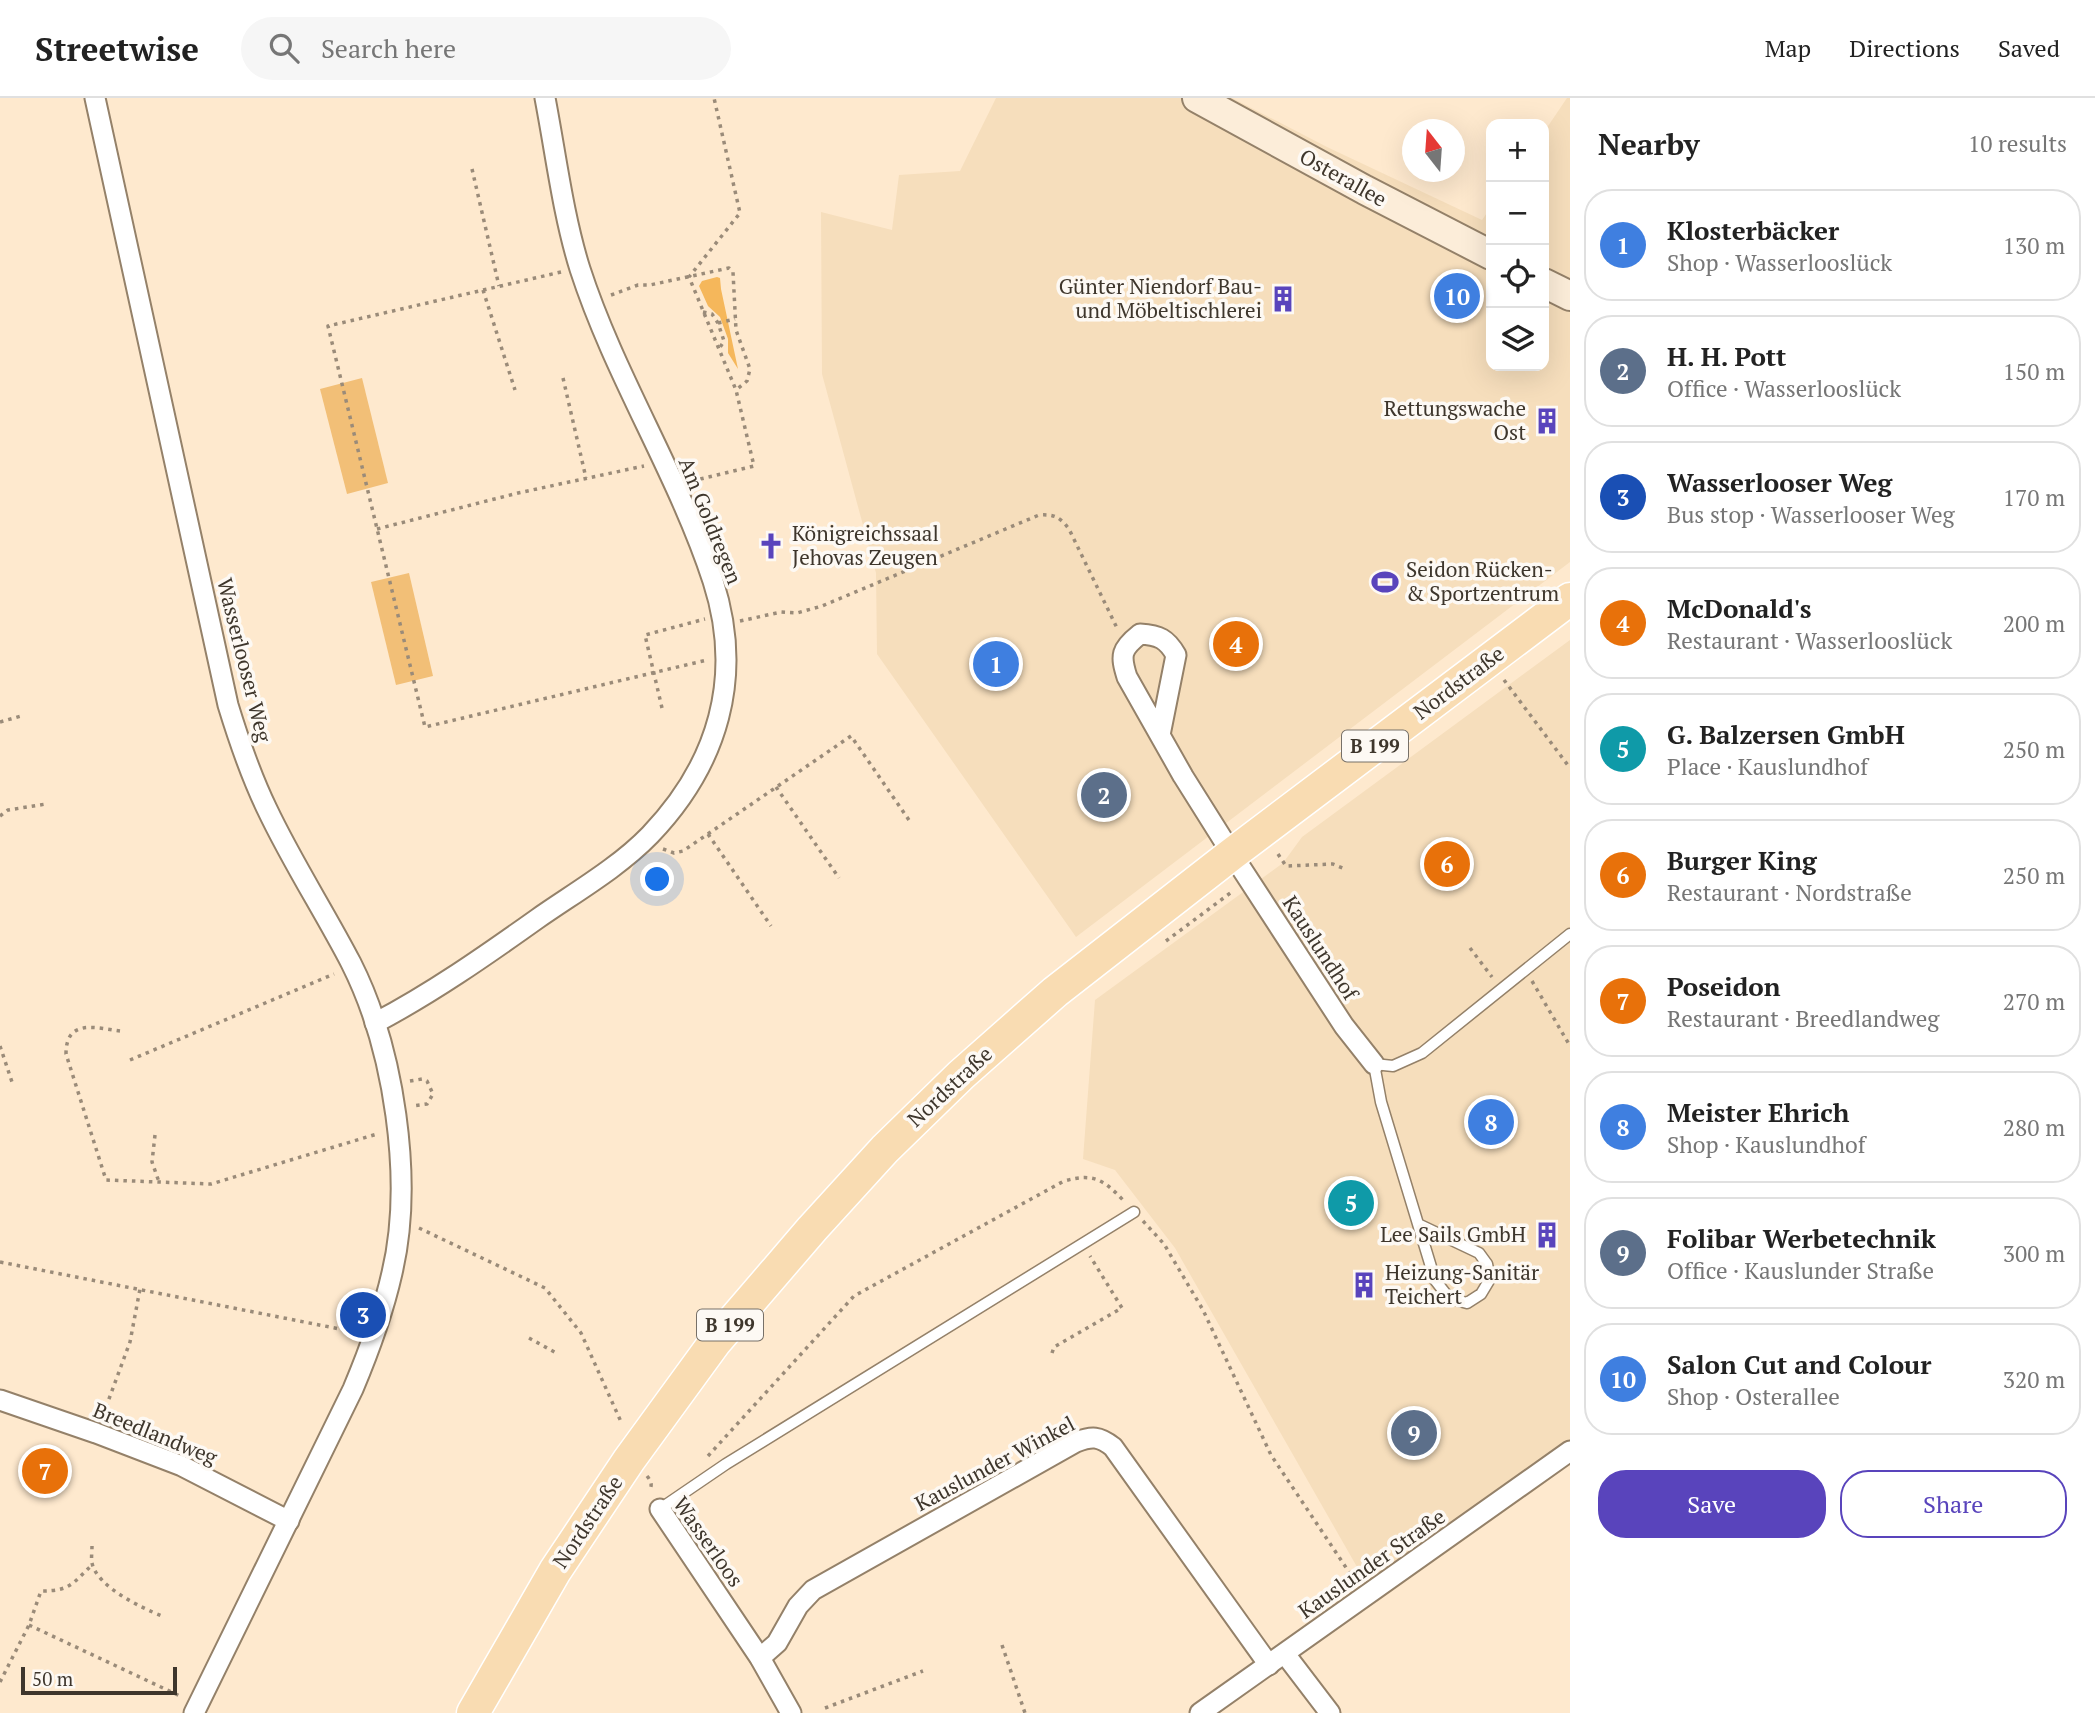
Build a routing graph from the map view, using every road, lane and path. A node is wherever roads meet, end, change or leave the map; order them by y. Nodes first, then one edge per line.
1 (95, 98) edge
2 (545, 98) edge
3 (714, 98) edge
4 (1197, 98) edge
5 (472, 169) dead end
6 (1486, 253) edge
7 (580, 267) junction
8 (689, 277) junction
9 (499, 286) junction
10 (1549, 286) edge
11 (483, 290) junction
12 (1570, 296) edge
13 (593, 303) junction
14 (703, 312) junction
15 (734, 320) junction
16 (720, 323) junction
17 (719, 349) junction
18 (563, 378) dead end
19 (514, 390) dead end
20 (736, 390) junction
21 (662, 462) junction
22 (586, 478) junction
23 (673, 485) junction
24 (377, 529) junction
25 (1570, 599) edge
26 (721, 620) junction
27 (1115, 625) dead end
28 (726, 655) junction
29 (1512, 671) dead end
30 (654, 672) junction
31 (662, 708) dead end
32 (21, 716) dead end
33 (0, 722) edge
34 (1160, 736) junction
35 (1570, 768) edge
36 (776, 787) junction
37 (46, 804) dead end
38 (0, 816) edge
39 (911, 822) dead end
40 (708, 834) junction
41 (649, 836) junction
42 (1285, 844) dead end
43 (1240, 866) junction
44 (1345, 869) dead end
45 (839, 878) dead end
46 (771, 926) dead end
47 (1570, 934) edge
48 (1166, 942) dead end
49 (1470, 948) dead end
50 (352, 966) junction
51 (1524, 971) junction
52 (1502, 990) junction
53 (375, 1023) junction
54 (120, 1031) dead end
55 (0, 1046) edge
56 (1570, 1046) edge
57 (130, 1060) dead end
58 (1374, 1064) junction
59 (390, 1083) junction
60 (13, 1085) dead end
61 (396, 1118) junction
62 (155, 1135) dead end
63 (159, 1182) junction
64 (1134, 1212) junction
65 (399, 1219) junction
66 (1418, 1224) junction
67 (1083, 1244) junction
68 (0, 1262) edge
69 (141, 1289) junction
70 (375, 1336) junction
71 (529, 1338) dead end
72 (1052, 1353) dead end
73 (558, 1354) dead end
74 (0, 1400) edge
75 (96, 1433) junction
76 (1570, 1451) edge
77 (629, 1460) junction
78 (705, 1460) dead end
79 (660, 1509) junction
80 (289, 1521) junction
81 (92, 1546) dead end
82 (92, 1565) junction
83 (1366, 1597) junction
84 (162, 1616) dead end
85 (29, 1625) junction
86 (1002, 1645) dead end
87 (760, 1658) junction
88 (1277, 1659) junction
89 (923, 1671) dead end
90 (0, 1682) edge
91 (825, 1708) dead end
92 (196, 1709) edge
93 (473, 1713) edge
94 (790, 1713) edge
95 (1026, 1713) edge
96 (1200, 1713) edge
97 (1330, 1713) edge

1 - 50 street, Wasserlooser Weg
2 - 7 street, Am Goldregen
3 - 8 path
4 - 6 street, Osterallee
5 - 9 path
7 - 9 path
7 - 13 street, Am Goldregen
8 - 13 path
8 - 14 path
8 - 15 path
9 - 11 path
10 - 12 street
11 - 19 path
11 - 24 path
13 - 21 street, Am Goldregen
14 - 16 path
14 - 17 path
15 - 16 path
15 - 20 path
16 - 17 path
17 - 20 path
18 - 22 path
20 - 23 path
21 - 22 path
21 - 23 street, Am Goldregen
22 - 24 path
23 - 26 street, Am Goldregen
24 - 30 path
25 - 43 main road, Nordstraße / B 199
26 - 27 path
26 - 28 street, Am Goldregen
26 - 30 path
28 - 30 path
28 - 41 street, Am Goldregen
29 - 35 path
30 - 31 path
32 - 33 path
34 - 34 street, Kauslundhof
34 - 43 street, Kauslundhof
36 - 39 path
36 - 40 path
36 - 45 path
37 - 38 path
40 - 41 path
40 - 46 path
41 - 53 street, Am Goldregen
42 - 44 path
43 - 48 path
43 - 58 street, Kauslundhof
43 - 77 main road, Nordstraße / B 199
47 - 51 lane
49 - 52 path
50 - 53 street, Wasserlooser Weg
50 - 57 path
51 - 52 lane
51 - 56 path
52 - 58 lane
53 - 59 street, Wasserlooser Weg
54 - 63 path
55 - 60 path
58 - 66 lane, Kauslundhof
59 - 61 street, Wasserlooser Weg
59 - 61 path
61 - 63 path
61 - 65 street, Wasserlooser Weg
62 - 63 path
64 - 67 lane
64 - 78 path
64 - 83 path
65 - 70 street, Wasserlooser Weg
65 - 77 path, Wasserloos
66 - 66 lane, Kauslundhof
67 - 72 path
67 - 79 lane
68 - 69 path
69 - 70 path
69 - 75 path
70 - 80 street, Wasserlooser Weg
71 - 73 path
74 - 75 street, Breedlandweg
75 - 80 street, Breedlandweg
76 - 83 street, Kauslunder Straße
77 - 79 path, Wasserloos
77 - 93 main road, Nordstraße / B 199
79 - 87 street, Wasserloos
80 - 92 street, Wasserlooser Weg
81 - 82 path
82 - 84 path
82 - 85 path
83 - 88 street, Kauslunder Straße
85 - 90 path
85 - 92 path
86 - 95 path
87 - 88 street, Kauslunder Winkel
87 - 94 street, Wasserloos
88 - 96 street, Kauslunder Straße
88 - 97 street
89 - 91 path

